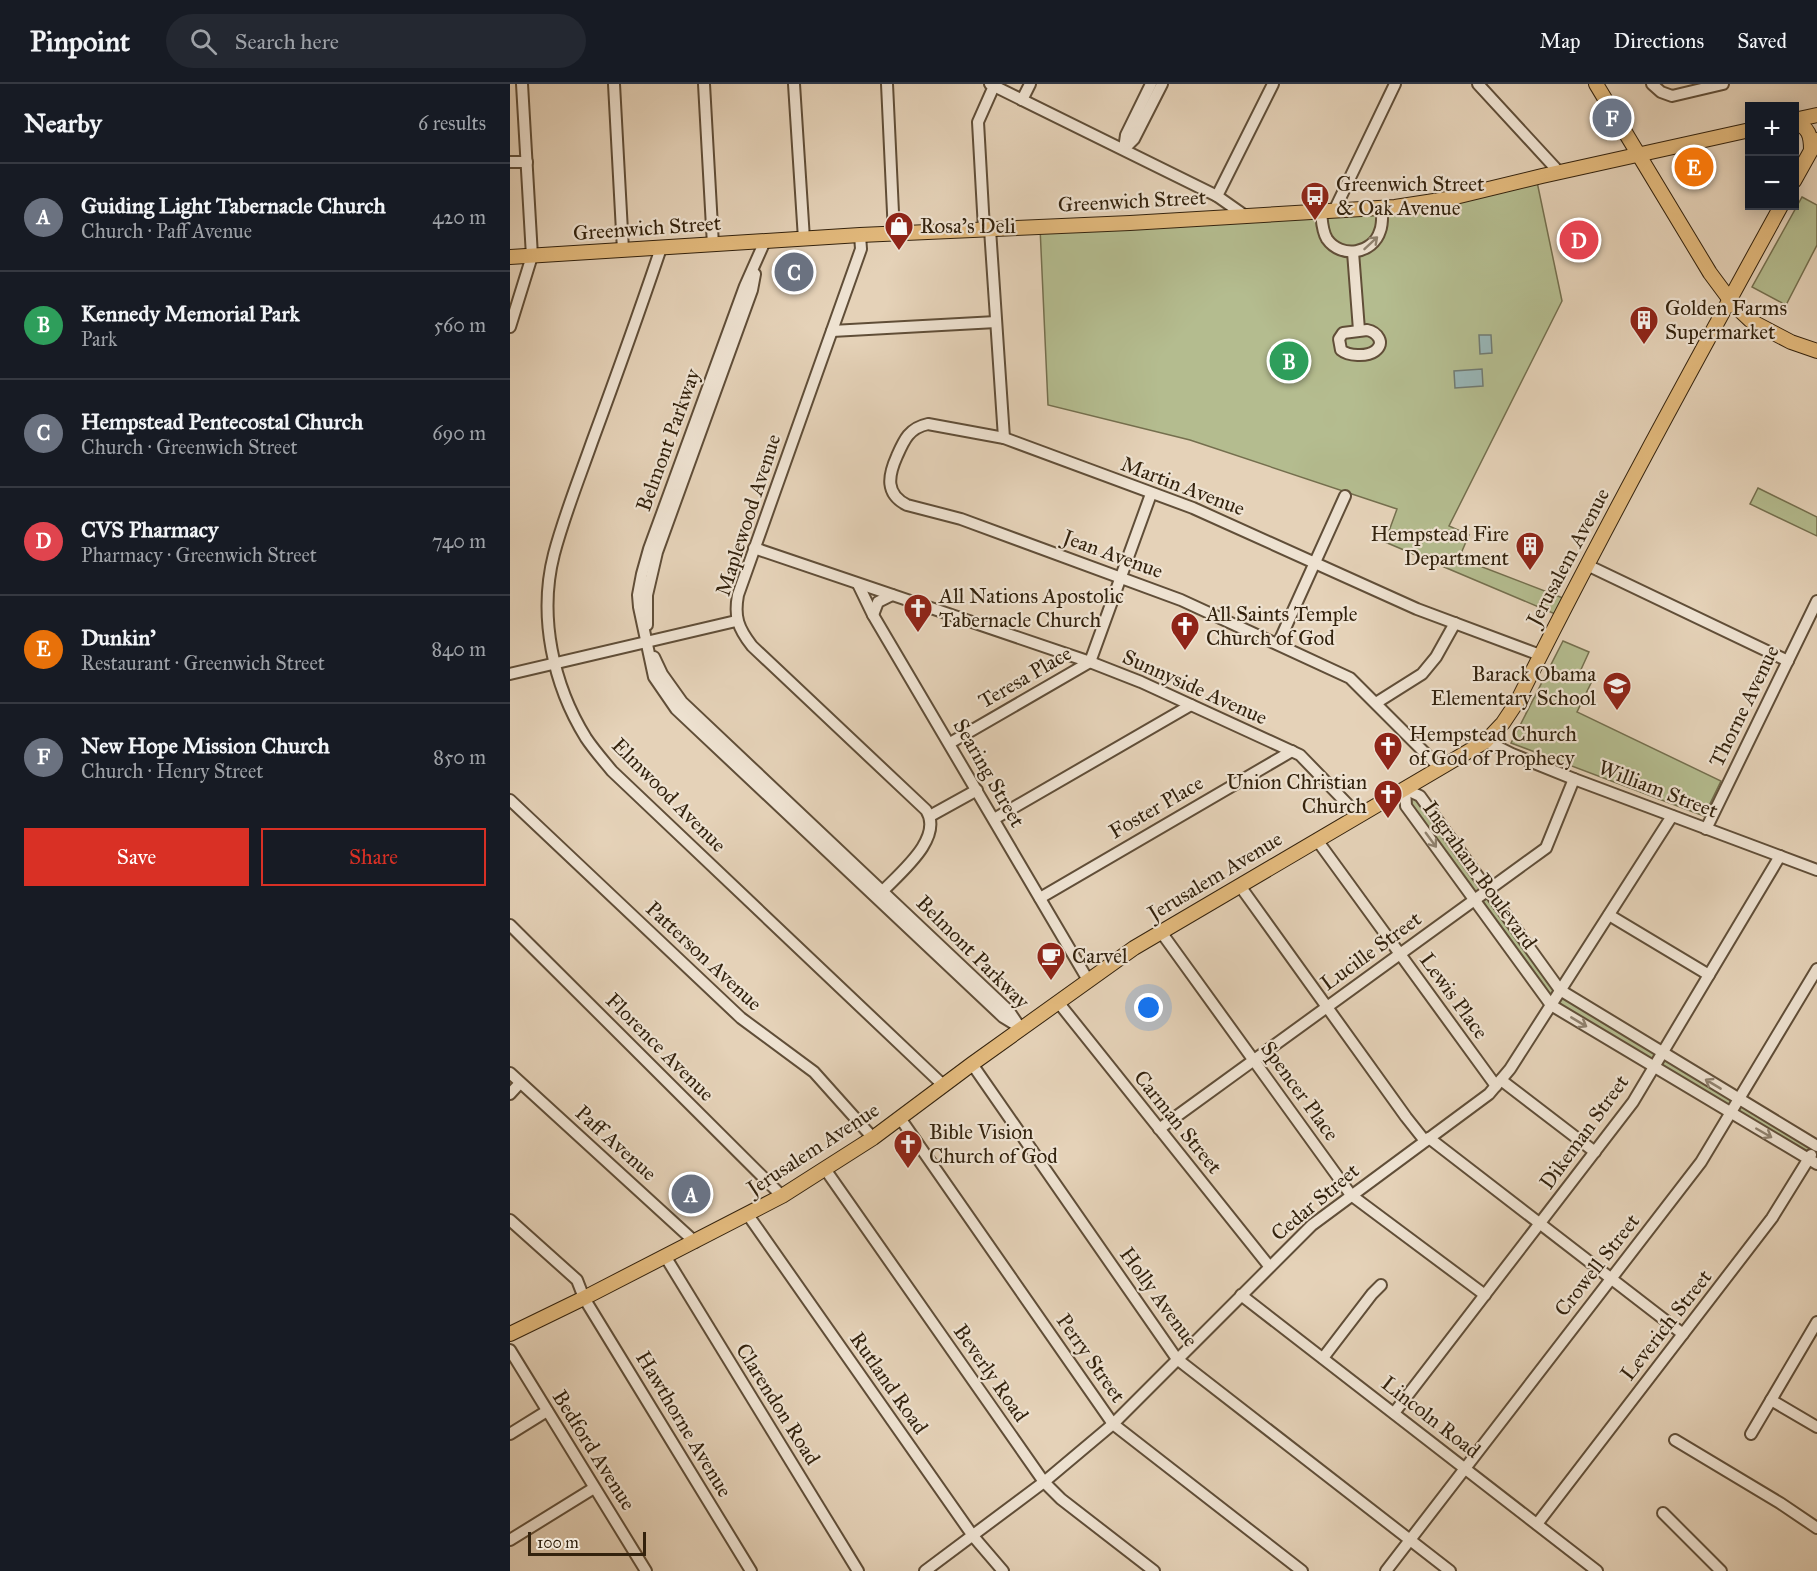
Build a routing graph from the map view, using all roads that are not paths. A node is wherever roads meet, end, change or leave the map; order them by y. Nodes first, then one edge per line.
1 (522, 84) edge
2 (614, 84) edge
3 (704, 84) edge
4 (794, 84) edge
5 (887, 84) edge
6 (1030, 84) edge
7 (1151, 84) edge
8 (1162, 84) edge
9 (1273, 84) edge
10 (1395, 84) edge
11 (1478, 84) edge
12 (1596, 84) edge
13 (1652, 84) edge
14 (1723, 84) edge
15 (992, 85) edge
16 (1022, 100) junction
17 (1817, 116) edge
18 (1799, 120) edge
19 (1799, 124) edge
20 (1745, 131) edge
21 (1814, 146) edge
22 (1124, 149) junction
23 (1639, 155) junction
24 (510, 162) edge
25 (527, 162) junction
26 (1559, 172) junction
27 (1799, 172) edge
28 (1217, 196) junction
29 (1382, 207) junction
30 (1779, 210) edge
31 (1327, 211) junction
32 (1244, 215) junction
33 (987, 229) junction
34 (894, 234) junction
35 (860, 235) junction
36 (804, 239) junction
37 (765, 242) junction
38 (713, 245) junction
39 (661, 248) junction
40 (622, 250) junction
41 (1353, 252) junction
42 (531, 256) junction
43 (510, 257) edge
44 (1729, 299) junction
45 (996, 322) junction
46 (510, 327) edge
47 (1359, 330) dead end
48 (832, 331) junction
49 (1817, 351) edge
50 (1004, 438) junction
51 (1151, 494) junction
52 (1345, 496) dead end
53 (754, 548) junction
54 (1315, 562) junction
55 (1587, 565) junction
56 (1120, 577) junction
57 (858, 584) junction
58 (892, 595) junction
59 (1817, 601) edge
60 (873, 615) junction
61 (736, 621) junction
62 (1455, 623) junction
63 (646, 642) junction
64 (1278, 644) junction
65 (1540, 655) junction
66 (1788, 661) junction
67 (1090, 662) junction
68 (554, 663) junction
69 (510, 674) edge
70 (1376, 703) junction
71 (1191, 705) junction
72 (1486, 741) junction
73 (950, 743) junction
74 (1292, 751) junction
75 (1440, 768) junction
76 (1574, 779) junction
77 (1405, 789) junction
78 (977, 790) junction
79 (510, 800) edge
80 (930, 816) junction
81 (1359, 816) junction
82 (1672, 816) junction
83 (994, 819) junction
84 (1706, 829) junction
85 (1317, 840) junction
86 (1780, 856) junction
87 (1817, 870) edge
88 (1240, 886) junction
89 (1488, 890) junction
90 (879, 894) junction
91 (1040, 898) junction
92 (1474, 900) junction
93 (1609, 915) junction
94 (510, 926) edge
95 (1161, 932) junction
96 (1400, 954) junction
97 (1817, 969) edge
98 (1709, 975) junction
99 (1088, 980) junction
100 (1560, 990) junction
101 (1058, 1002) junction
102 (1551, 1005) junction
103 (1327, 1007) junction
104 (1021, 1028) junction
105 (1662, 1053) junction
106 (1254, 1060) junction
107 (972, 1064) junction
108 (1653, 1068) junction
109 (510, 1073) edge
110 (520, 1083) junction
111 (1499, 1083) junction
112 (943, 1085) junction
113 (510, 1094) edge
114 (1737, 1099) junction
115 (1730, 1113) junction
116 (900, 1118) junction
117 (1159, 1129) junction
118 (873, 1138) junction
119 (1427, 1139) junction
120 (1817, 1145) edge
121 (1595, 1152) junction
122 (1813, 1162) edge
123 (825, 1169) junction
124 (1351, 1195) junction
125 (782, 1196) junction
126 (748, 1215) junction
127 (510, 1220) edge
128 (1540, 1224) junction
129 (695, 1242) junction
130 (665, 1256) junction
131 (1269, 1266) junction
132 (1612, 1279) junction
133 (1381, 1285) dead end
134 (1241, 1295) junction
135 (1485, 1295) junction
136 (584, 1298) junction
137 (1817, 1322) edge
138 (510, 1334) edge
139 (1683, 1334) junction
140 (510, 1350) edge
141 (1323, 1358) junction
142 (1177, 1359) junction
143 (1771, 1400) junction
144 (547, 1411) junction
145 (1394, 1413) junction
146 (1113, 1424) junction
147 (1817, 1427) edge
148 (510, 1434) edge
149 (1750, 1434) dead end
150 (1675, 1440) dead end
151 (1466, 1468) junction
152 (1044, 1482) junction
153 (594, 1488) junction
154 (1663, 1513) dead end
155 (1537, 1524) junction
156 (1817, 1528) edge
157 (973, 1536) junction
158 (510, 1540) edge
159 (1410, 1540) junction
160 (640, 1569) edge
161 (751, 1571) edge
162 (858, 1571) edge
163 (925, 1571) edge
164 (1004, 1571) edge
165 (1154, 1571) edge
166 (1302, 1571) edge
167 (1386, 1571) edge
168 (1450, 1571) edge
169 (1598, 1571) edge
170 (1721, 1571) edge

1 - 25 street
2 - 40 street
3 - 38 street
4 - 36 street
5 - 34 street
6 - 16 street
7 - 22 street
8 - 22 street
9 - 28 street
10 - 31 street
11 - 26 street
12 - 23 main road
13 - 14 street
15 - 16 street
15 - 33 street
16 - 22 street
17 - 18 main road
19 - 21 main road
20 - 23 main road, Greenwich Street
21 - 27 main road
22 - 28 street
23 - 26 main road, Greenwich Street
23 - 44 main road
24 - 25 street
25 - 42 street
26 - 29 main road, Greenwich Street
28 - 32 street
29 - 31 main road, Greenwich Street
41 -> 29 street
30 - 44 main road, Jerusalem Avenue
31 - 32 main road, Greenwich Street
31 - 41 street
32 - 33 main road, Greenwich Street
33 - 34 main road, Greenwich Street
33 - 45 street
34 - 35 main road, Greenwich Street
35 - 36 main road, Greenwich Street
35 - 48 street, Maplewood Avenue
36 - 37 main road, Greenwich Street
37 - 38 main road, Greenwich Street
37 - 63 street, Belmont Parkway
38 - 39 main road, Greenwich Street
39 - 40 main road, Greenwich Street
39 - 68 street, Elmwood Avenue
40 - 42 main road, Greenwich Street
41 - 47 street
42 - 43 main road, Greenwich Street
42 - 46 street
44 - 49 main road
44 - 55 main road, Jerusalem Avenue
45 - 48 street
45 - 50 street
48 - 53 street, Maplewood Avenue
50 - 51 street, Martin Avenue
50 - 56 street, Jean Avenue
51 - 54 street, Martin Avenue
51 - 56 street, Teresa Place
52 - 54 street
53 - 57 street, Sunnyside Avenue
53 - 61 street, Maplewood Avenue
54 - 62 street, Martin Avenue
54 - 64 street
55 - 65 main road, Jerusalem Avenue
55 - 66 street
56 - 64 street, Jean Avenue
56 - 67 street, Teresa Place
57 - 58 street, Sunnyside Avenue
57 - 60 street, Searing Street
58 - 60 street
58 - 67 street, Sunnyside Avenue
59 - 66 street, Thorne Avenue
60 - 73 street, Searing Street
61 - 63 street
61 - 80 street, Maplewood Avenue
62 - 65 street, Martin Avenue
62 - 70 street
63 - 68 street
63 - 90 street, Belmont Parkway
64 - 70 street, Jean Avenue
65 - 72 main road, Jerusalem Avenue
66 - 84 street, Thorne Avenue
67 - 71 street, Sunnyside Avenue
67 - 73 street, Teresa Place
68 - 69 street
68 - 112 street, Elmwood Avenue
70 - 75 street, Jean Avenue
71 - 74 street, Sunnyside Avenue
71 - 83 street
72 - 75 main road, Jerusalem Avenue
72 - 76 street, William Street
73 - 78 street, Searing Street
74 - 81 street, Sunnyside Avenue
74 - 91 street, Foster Place
75 - 77 main road, Jerusalem Avenue
76 - 82 street, William Street
76 - 89 street, Lucille Street
77 - 81 main road, Jerusalem Avenue
77 - 89 street, Ingraham Boulevard
77 -> 92 street, Ingraham Boulevard
78 - 80 street
78 - 83 street, Searing Street
79 - 118 street, Patterson Avenue
80 - 90 street
81 - 85 main road, Jerusalem Avenue
82 - 84 street, William Street
82 - 93 street, Cedar Street
83 - 91 street, Searing Street
84 - 86 street, William Street
85 - 88 main road, Jerusalem Avenue
85 - 96 street, Lewis Place
86 - 87 street, William Street
86 - 98 street, Dikeman Street
88 - 95 main road, Jerusalem Avenue
88 - 103 street
89 - 92 street, Lucille Street
89 - 100 street, Ingraham Boulevard
90 - 104 street, Belmont Parkway
91 - 99 street, Searing Street
92 - 96 street, Lucille Street
92 - 102 street, Ingraham Boulevard
93 - 98 street
93 - 100 street, Cedar Street
94 - 125 street, Florence Avenue
95 - 99 main road, Jerusalem Avenue
95 - 106 street, Spencer Place
96 - 103 street, Lucille Street
96 - 111 street, Lewis Place
97 - 114 street, Crowell Street
98 - 105 street, Dikeman Street
99 - 101 main road, Jerusalem Avenue
100 - 102 street, Cedar Street
100 - 105 street, Ingraham Boulevard
101 - 104 main road, Jerusalem Avenue
101 - 117 street, Carman Street
102 -> 108 street, Ingraham Boulevard
102 - 111 street, Cedar Street
103 - 106 street, Lucille Street
103 - 119 street
104 - 107 main road, Jerusalem Avenue
105 - 108 street, Dikeman Street
114 -> 105 street, Ingraham Boulevard
106 - 117 street, Lucille Street
106 - 124 street, Spencer Place
107 - 112 main road, Jerusalem Avenue
107 - 142 street, Holly Avenue
108 - 115 street, Ingraham Boulevard
108 - 121 street, Dikeman Street
109 - 110 street, Paff Avenue
110 - 113 street
110 - 129 street, Paff Avenue
111 - 119 street, Cedar Street
111 - 121 street, Lewis Place
112 - 116 main road, Jerusalem Avenue
114 - 115 street, Crowell Street
114 - 120 street, Ingraham Boulevard
115 -> 122 street, Ingraham Boulevard
115 - 132 street, Crowell Street
116 - 118 main road, Jerusalem Avenue
116 - 146 street, Perry Street
117 - 131 street, Carman Street
118 - 123 main road, Jerusalem Avenue
119 - 124 street, Cedar Street
119 - 128 street
120 - 122 street, Leverich Street
121 - 128 street, Dikeman Street
122 - 139 street, Leverich Street
123 - 125 main road, Jerusalem Avenue
123 - 152 street, Beverly Road
124 - 131 street, Cedar Street
124 - 135 street, Spencer Place
125 - 126 main road, Jerusalem Avenue
126 - 129 main road, Jerusalem Avenue
126 - 157 street, Rutland Road
127 - 136 street, Hawthorne Avenue
128 - 132 street
128 - 135 street, Dikeman Street
129 - 130 main road, Jerusalem Avenue
130 - 136 main road, Jerusalem Avenue
130 - 162 street, Clarendon Road
131 - 134 street, Cedar Street
132 - 139 street
132 - 151 street, Crowell Street
133 - 141 street
134 - 141 street, Lincoln Road
134 - 142 street, Cedar Street
135 - 145 street, Dikeman Street
136 - 138 main road, Jerusalem Avenue
136 - 161 street, Hawthorne Avenue
137 - 143 street
139 - 155 street, Leverich Street
140 - 144 street, Bedford Avenue
141 - 145 street, Lincoln Road
142 - 146 street, Cedar Street
142 - 159 street, Holly Avenue
143 - 147 street
143 - 149 street
144 - 148 street
144 - 153 street, Bedford Avenue
145 - 151 street, Lincoln Road
146 - 152 street, Cedar Street
146 - 166 street, Perry Street
150 - 156 street
151 - 155 street, Lincoln Road
151 - 159 street, Crowell Street
152 - 157 street, Cedar Street
152 - 165 street, Beverly Road
153 - 158 street
153 - 160 street, Bedford Avenue
154 - 170 street
155 - 169 street, Lincoln Road
157 - 163 street, Cedar Street
157 - 164 street, Rutland Road
159 - 167 street, Crowell Street
159 - 168 street, Holly Avenue

